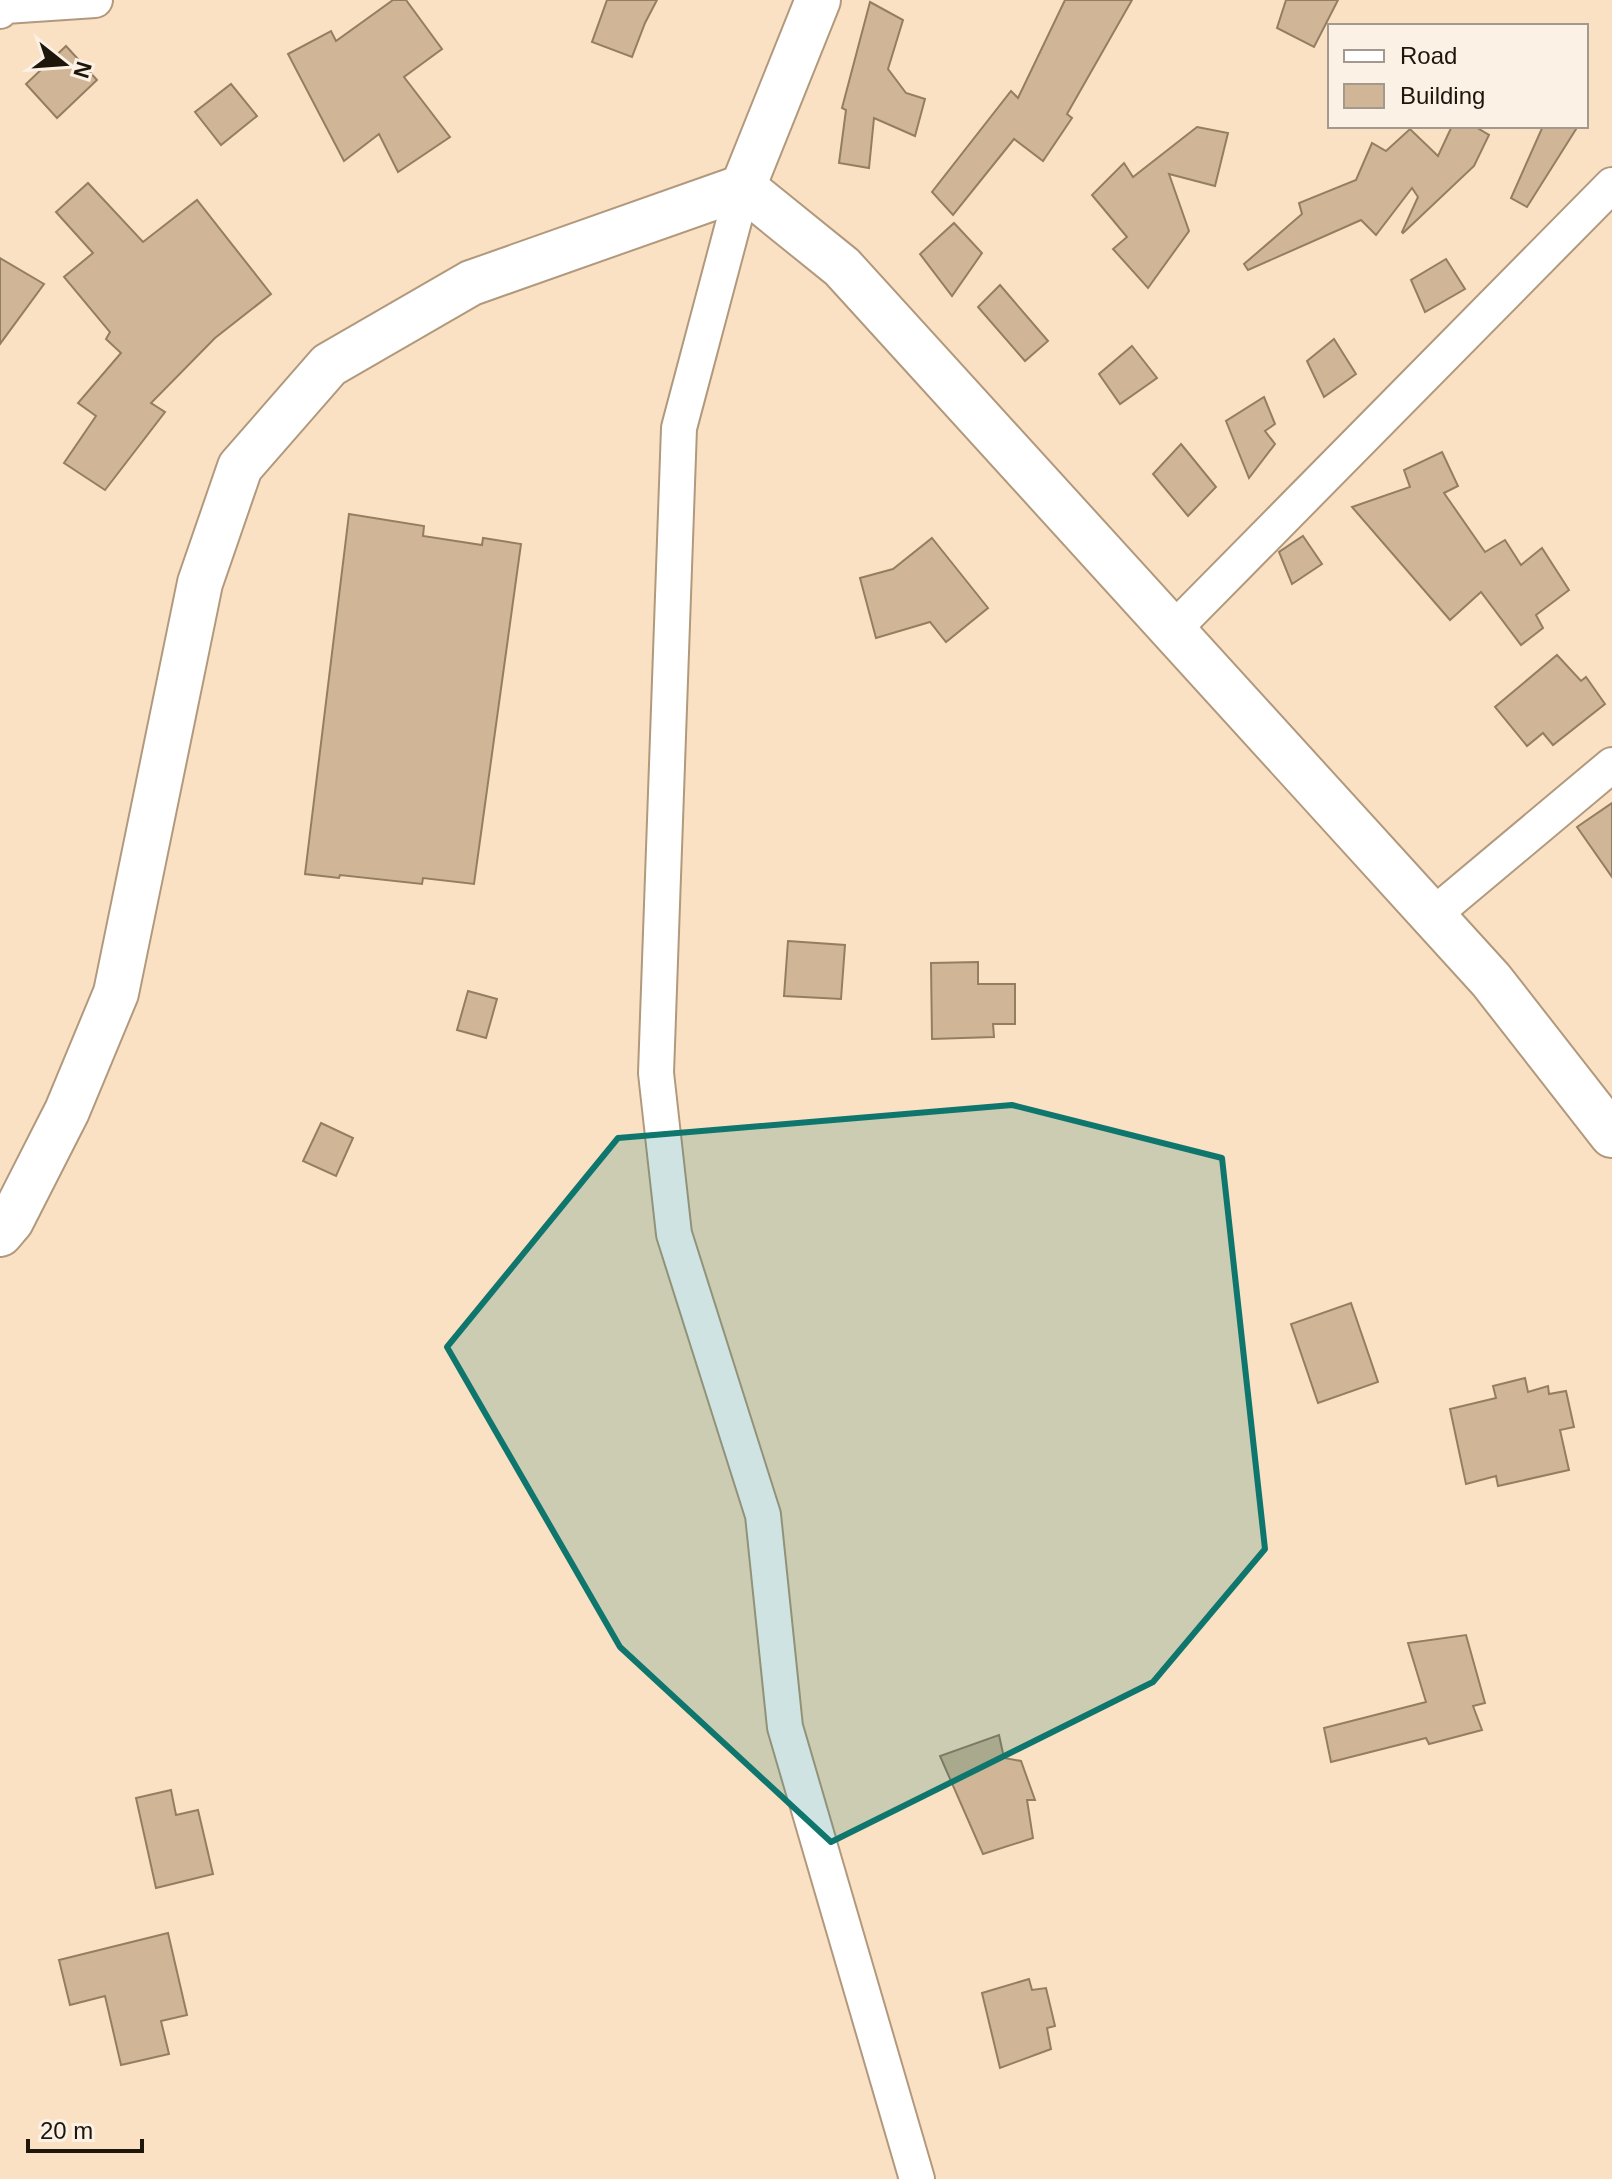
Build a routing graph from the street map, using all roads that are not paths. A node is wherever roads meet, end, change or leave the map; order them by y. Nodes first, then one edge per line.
1 (95, 0) edge
2 (818, 0) edge
3 (0, 11) edge
4 (1612, 185) edge
5 (743, 187) junction
6 (1173, 630) junction
7 (1612, 765) edge
8 (1433, 915) junction
9 (1612, 1135) edge
10 (0, 1234) edge
11 (917, 2179) edge

1 - 3 street
2 - 5 street
4 - 6 street
5 - 6 street
5 - 10 street
5 - 11 street
6 - 8 street
7 - 8 street
8 - 9 street

